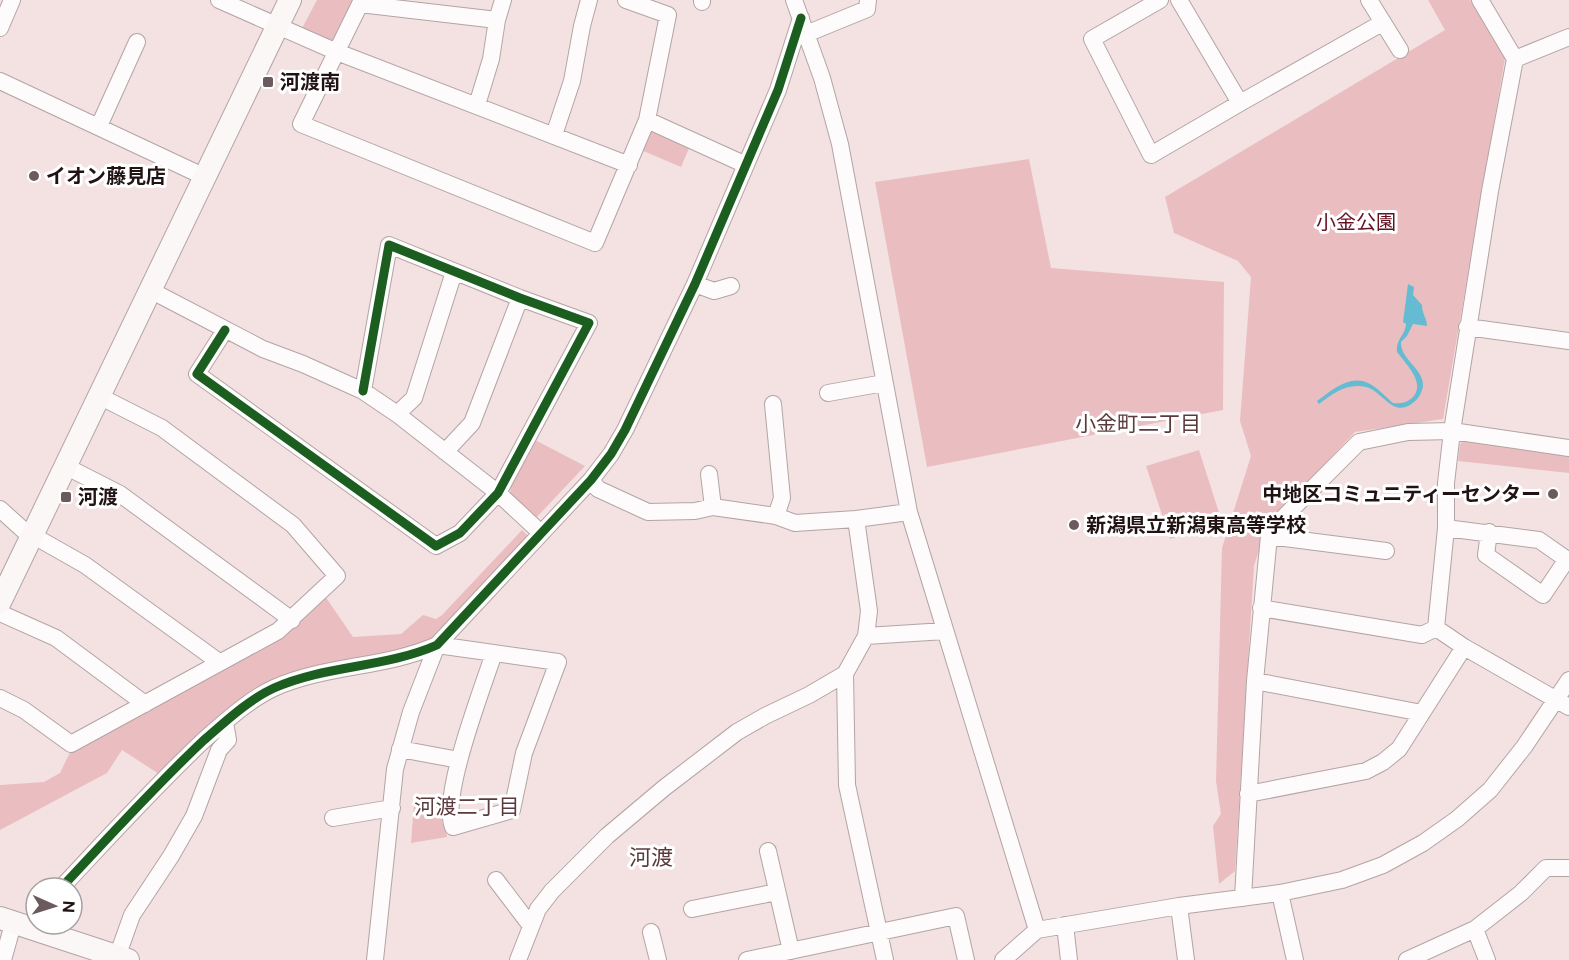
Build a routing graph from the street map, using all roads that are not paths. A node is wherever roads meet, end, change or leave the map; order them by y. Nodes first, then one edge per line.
1 (12, 0) edge
2 (219, 0) edge
3 (290, 0) edge
4 (503, 0) edge
5 (589, 0) edge
6 (626, 0) edge
7 (794, 0) edge
8 (868, 0) edge
9 (1160, 0) edge
10 (1179, 0) edge
11 (1369, 0) edge
12 (1480, 0) edge
13 (497, 20) junction
14 (1382, 23) junction
15 (278, 26) junction
16 (803, 26) junction
17 (0, 28) edge
18 (1569, 37) edge
19 (137, 42) dead end
20 (1400, 50) dead end
21 (337, 52) junction
22 (1515, 59) junction
23 (0, 81) edge
24 (1240, 103) junction
25 (477, 105) junction
26 (647, 120) junction
27 (99, 126) junction
28 (554, 135) junction
29 (629, 165) junction
30 (746, 165) junction
31 (205, 177) junction
32 (454, 272) junction
33 (695, 284) junction
34 (731, 286) dead end
35 (150, 290) junction
36 (520, 298) junction
37 (1467, 327) junction
38 (225, 330) junction
39 (1569, 341) edge
40 (884, 383) junction
41 (363, 391) junction
42 (828, 393) dead end
43 (99, 396) junction
44 (773, 404) dead end
45 (397, 414) junction
46 (1452, 431) junction
47 (1569, 448) edge
48 (445, 452) junction
49 (65, 466) junction
50 (709, 474) dead end
51 (591, 480) junction
52 (498, 493) junction
53 (713, 507) junction
54 (0, 509) edge
55 (909, 512) junction
56 (776, 516) junction
57 (856, 519) junction
58 (1446, 528) junction
59 (1489, 532) junction
60 (541, 533) junction
61 (31, 536) junction
62 (1269, 536) junction
63 (1386, 551) dead end
64 (1568, 560) edge
65 (0, 602) edge
66 (1261, 608) junction
67 (0, 613) edge
68 (291, 620) junction
69 (1436, 628) junction
70 (945, 632) junction
71 (866, 636) junction
72 (437, 645) junction
73 (1464, 646) junction
74 (494, 653) junction
75 (219, 662) junction
76 (845, 674) junction
77 (1569, 680) edge
78 (1255, 681) junction
79 (0, 698) edge
80 (145, 704) junction
81 (1562, 704) edge
82 (1422, 713) junction
83 (225, 722) junction
84 (400, 749) junction
85 (459, 760) junction
86 (1248, 794) junction
87 (392, 808) junction
88 (333, 818) dead end
89 (768, 851) dead end
90 (1569, 868) edge
91 (72, 876) edge
92 (496, 880) dead end
93 (777, 892) junction
94 (1280, 893) junction
95 (1243, 898) junction
96 (1179, 906) junction
97 (692, 909) dead end
98 (18, 921) edge
99 (1065, 925) junction
100 (531, 926) junction
101 (1475, 929) junction
102 (1037, 930) junction
103 (878, 931) junction
104 (651, 932) dead end
105 (791, 951) junction
106 (813, 953) edge
107 (123, 958) edge
108 (3, 960) edge
109 (375, 960) edge
110 (518, 960) edge
111 (658, 960) edge
112 (747, 960) edge
113 (885, 960) edge
114 (966, 960) edge
115 (1003, 960) edge
116 (1069, 960) edge
117 (1186, 960) edge
118 (1295, 960) edge
119 (1407, 960) edge
120 (1487, 960) edge

1 - 17 street
2 - 15 street
3 - 15 street
4 - 13 street
5 - 28 street
6 - 26 street
7 - 16 street
8 - 16 street
9 - 24 street
10 - 24 street
11 - 14 street
12 - 22 street
13 - 21 street
13 - 25 street
14 - 20 street
14 - 24 street
15 - 21 street
15 - 31 street
16 - 30 street
16 - 40 street
18 - 22 street
19 - 27 street
21 - 25 street
21 - 29 street
22 - 37 street
23 - 27 street
25 - 28 street
26 - 29 street
26 - 30 street
27 - 31 street
28 - 29 street
30 - 33 street
31 - 35 street
32 - 36 street
32 - 41 street
32 - 45 street
33 - 34 street
33 - 51 street
35 - 38 street
35 - 43 street
36 - 48 street
36 - 52 street
37 - 39 street
37 - 46 street
38 - 41 street
38 - 52 street
40 - 42 street
40 - 55 street
41 - 45 street
43 - 49 street
43 - 68 street
44 - 56 street
45 - 48 street
46 - 47 street
46 - 58 street
46 - 62 street
48 - 52 street
49 - 61 street
49 - 68 street
50 - 53 street
51 - 53 street
51 - 60 street
52 - 60 street
53 - 56 street
54 - 61 street
55 - 57 street
55 - 70 street
56 - 57 street
57 - 71 street
58 - 59 street
58 - 69 street
59 - 64 street
59 - 64 street
60 - 72 street
61 - 65 street
61 - 75 street
62 - 63 street
62 - 66 street
66 - 69 street
66 - 78 street
67 - 80 street
68 - 75 street
69 - 73 street
70 - 71 street
70 - 102 street
71 - 76 street
72 - 74 street
72 - 83 street
72 - 84 street
73 - 81 street
73 - 82 street
74 - 85 street
74 - 85 street
75 - 80 street
76 - 100 street
76 - 103 street
77 - 81 street
78 - 82 street
78 - 86 street
79 - 80 street
81 - 94 street
82 - 86 street
83 - 91 street
83 - 107 street
84 - 85 street
84 - 87 street
86 - 95 street
87 - 88 street
87 - 109 street
89 - 93 street
90 - 101 street
92 - 100 street
93 - 97 street
93 - 105 street
94 - 95 street
94 - 118 street
95 - 96 street
96 - 99 street
96 - 117 street
98 - 107 street
98 - 108 street
99 - 102 street
99 - 116 street
100 - 110 street
101 - 119 street
101 - 120 street
102 - 115 street
103 - 106 street
103 - 113 street
103 - 114 street
104 - 111 street
105 - 106 street
105 - 112 street

